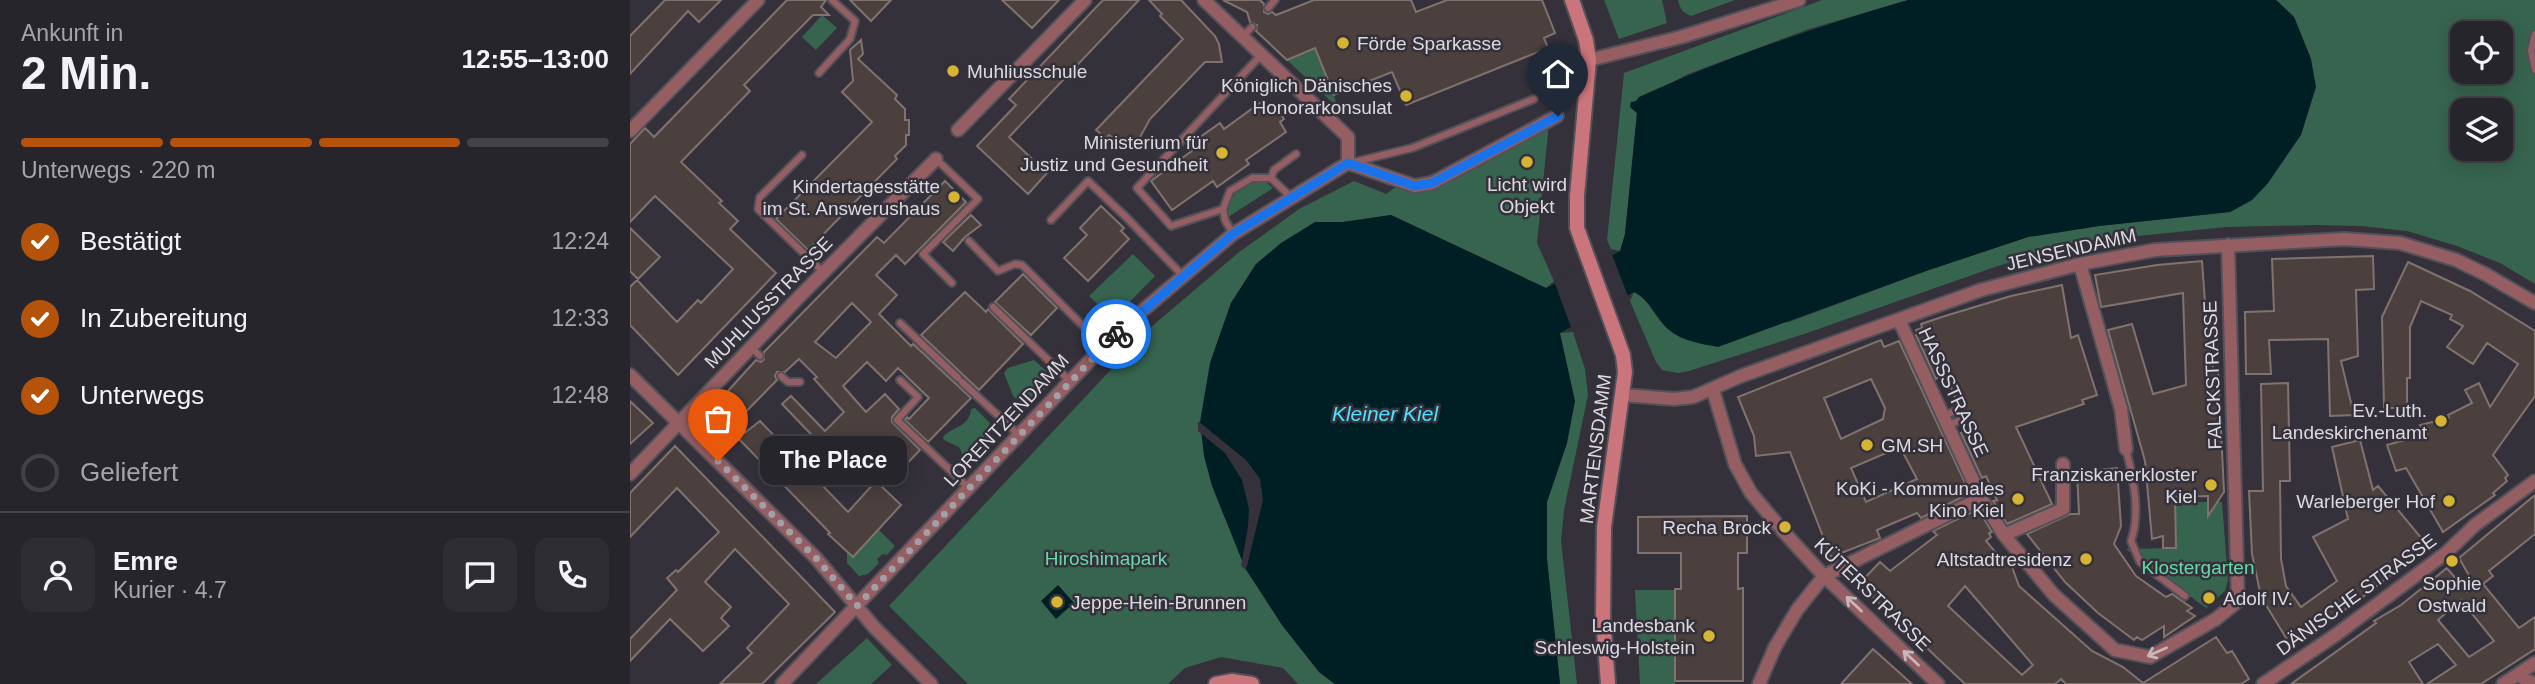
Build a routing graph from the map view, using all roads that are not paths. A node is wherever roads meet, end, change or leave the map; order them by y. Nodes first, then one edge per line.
1 (758, 0) edge
2 (832, 0) edge
3 (1085, 0) edge
4 (1204, 0) edge
5 (1275, 0) edge
6 (1572, 0) edge
7 (1800, 0) edge
8 (1268, 8) dead end
9 (1252, 27) dead end
10 (2535, 34) edge
11 (1242, 37) junction
12 (1261, 55) junction
13 (1589, 60) junction
14 (2535, 70) edge
15 (819, 74) dead end
16 (1534, 99) dead end
17 (1558, 116) dead end
18 (958, 130) dead end
19 (630, 131) edge
20 (1296, 154) dead end
21 (802, 155) dead end
22 (936, 159) joint
23 (1348, 163) junction
24 (1271, 178) junction
25 (1292, 198) junction
26 (1223, 209) junction
27 (1051, 220) dead end
28 (1233, 234) junction
29 (969, 241) dead end
30 (2228, 245) junction
31 (2081, 264) junction
32 (823, 272) junction
33 (1184, 276) junction
34 (952, 283) dead end
35 (2535, 303) edge
36 (993, 307) dead end
37 (1899, 320) junction
38 (900, 323) dead end
39 (1103, 346) junction
40 (630, 375) edge
41 (782, 376) dead end
42 (900, 380) dead end
43 (1070, 381) junction
44 (800, 382) dead end
45 (1713, 390) junction
46 (1623, 395) junction
47 (1960, 409) dead end
48 (1964, 419) dead end
49 (1945, 420) junction
50 (680, 423) junction
51 (1019, 435) junction
52 (2126, 449) joint
53 (2063, 464) dead end
54 (630, 474) edge
55 (2535, 481) edge
56 (969, 488) junction
57 (1981, 498) junction
58 (2004, 535) junction
59 (1824, 576) junction
60 (2185, 596) dead end
61 (857, 606) junction
62 (2216, 619) joint
63 (2535, 663) edge
64 (2517, 675) junction
65 (782, 684) edge
66 (931, 684) edge
67 (1216, 684) edge
68 (1252, 684) edge
69 (1608, 684) edge
70 (1759, 684) edge
71 (1938, 684) edge
72 (2263, 684) edge
73 (2503, 684) edge
74 (2535, 684) edge

1 - 19 street
2 - 15 lane
3 - 18 street
4 - 11 street
5 - 8 lane
6 - 13 street, MARTENSDAMM
7 - 13 street
9 - 11 lane
10 - 14 lane
11 - 12 street
12 - 23 street
12 - 26 lane
13 - 46 street, MARTENSDAMM
16 - 23 lane
17 - 23 street
20 - 24 lane
21 - 32 lane
22 - 32 street, MUHLIUSSTRASSE
22 - 34 lane
23 - 25 street, LORENTZENDAMM
24 - 25 lane
24 - 26 lane
25 - 28 street, LORENTZENDAMM
26 - 28 lane
27 - 33 lane
28 - 33 street, LORENTZENDAMM
29 - 39 lane
30 - 31 street, JENSENDAMM
30 - 35 street, JENSENDAMM
30 - 62 street, FALCKSTRASSE
31 - 37 street, JENSENDAMM
31 - 52 street
32 - 50 street, MUHLIUSSTRASSE
33 - 39 street, LORENTZENDAMM
36 - 43 lane
37 - 45 street, JENSENDAMM
37 - 49 street, HASSSTRASSE
38 - 51 lane
39 - 43 street, LORENTZENDAMM
40 - 50 street
41 - 44 lane
42 - 56 lane
43 - 51 street, LORENTZENDAMM
45 - 46 street, JENSENDAMM
45 - 59 street, KÜTERSTRASSE
46 - 69 street, MARTENSDAMM
47 - 49 lane
48 - 49 lane
49 - 57 street, HASSSTRASSE
50 - 54 street, MUHLIUSSTRASSE
50 - 61 street
51 - 56 street, LORENTZENDAMM
52 - 60 lane
53 - 58 street
55 - 72 street, DÄNISCHE STRASSE
56 - 61 street, LORENTZENDAMM
57 - 58 street, HASSSTRASSE
57 - 59 street
62 -> 58 street, HASSSTRASSE
59 - 70 street
71 -> 59 street, KÜTERSTRASSE
61 - 65 street, LORENTZENDAMM
61 - 66 street
63 - 64 street
64 - 73 street
64 - 74 street
67 - 68 street

